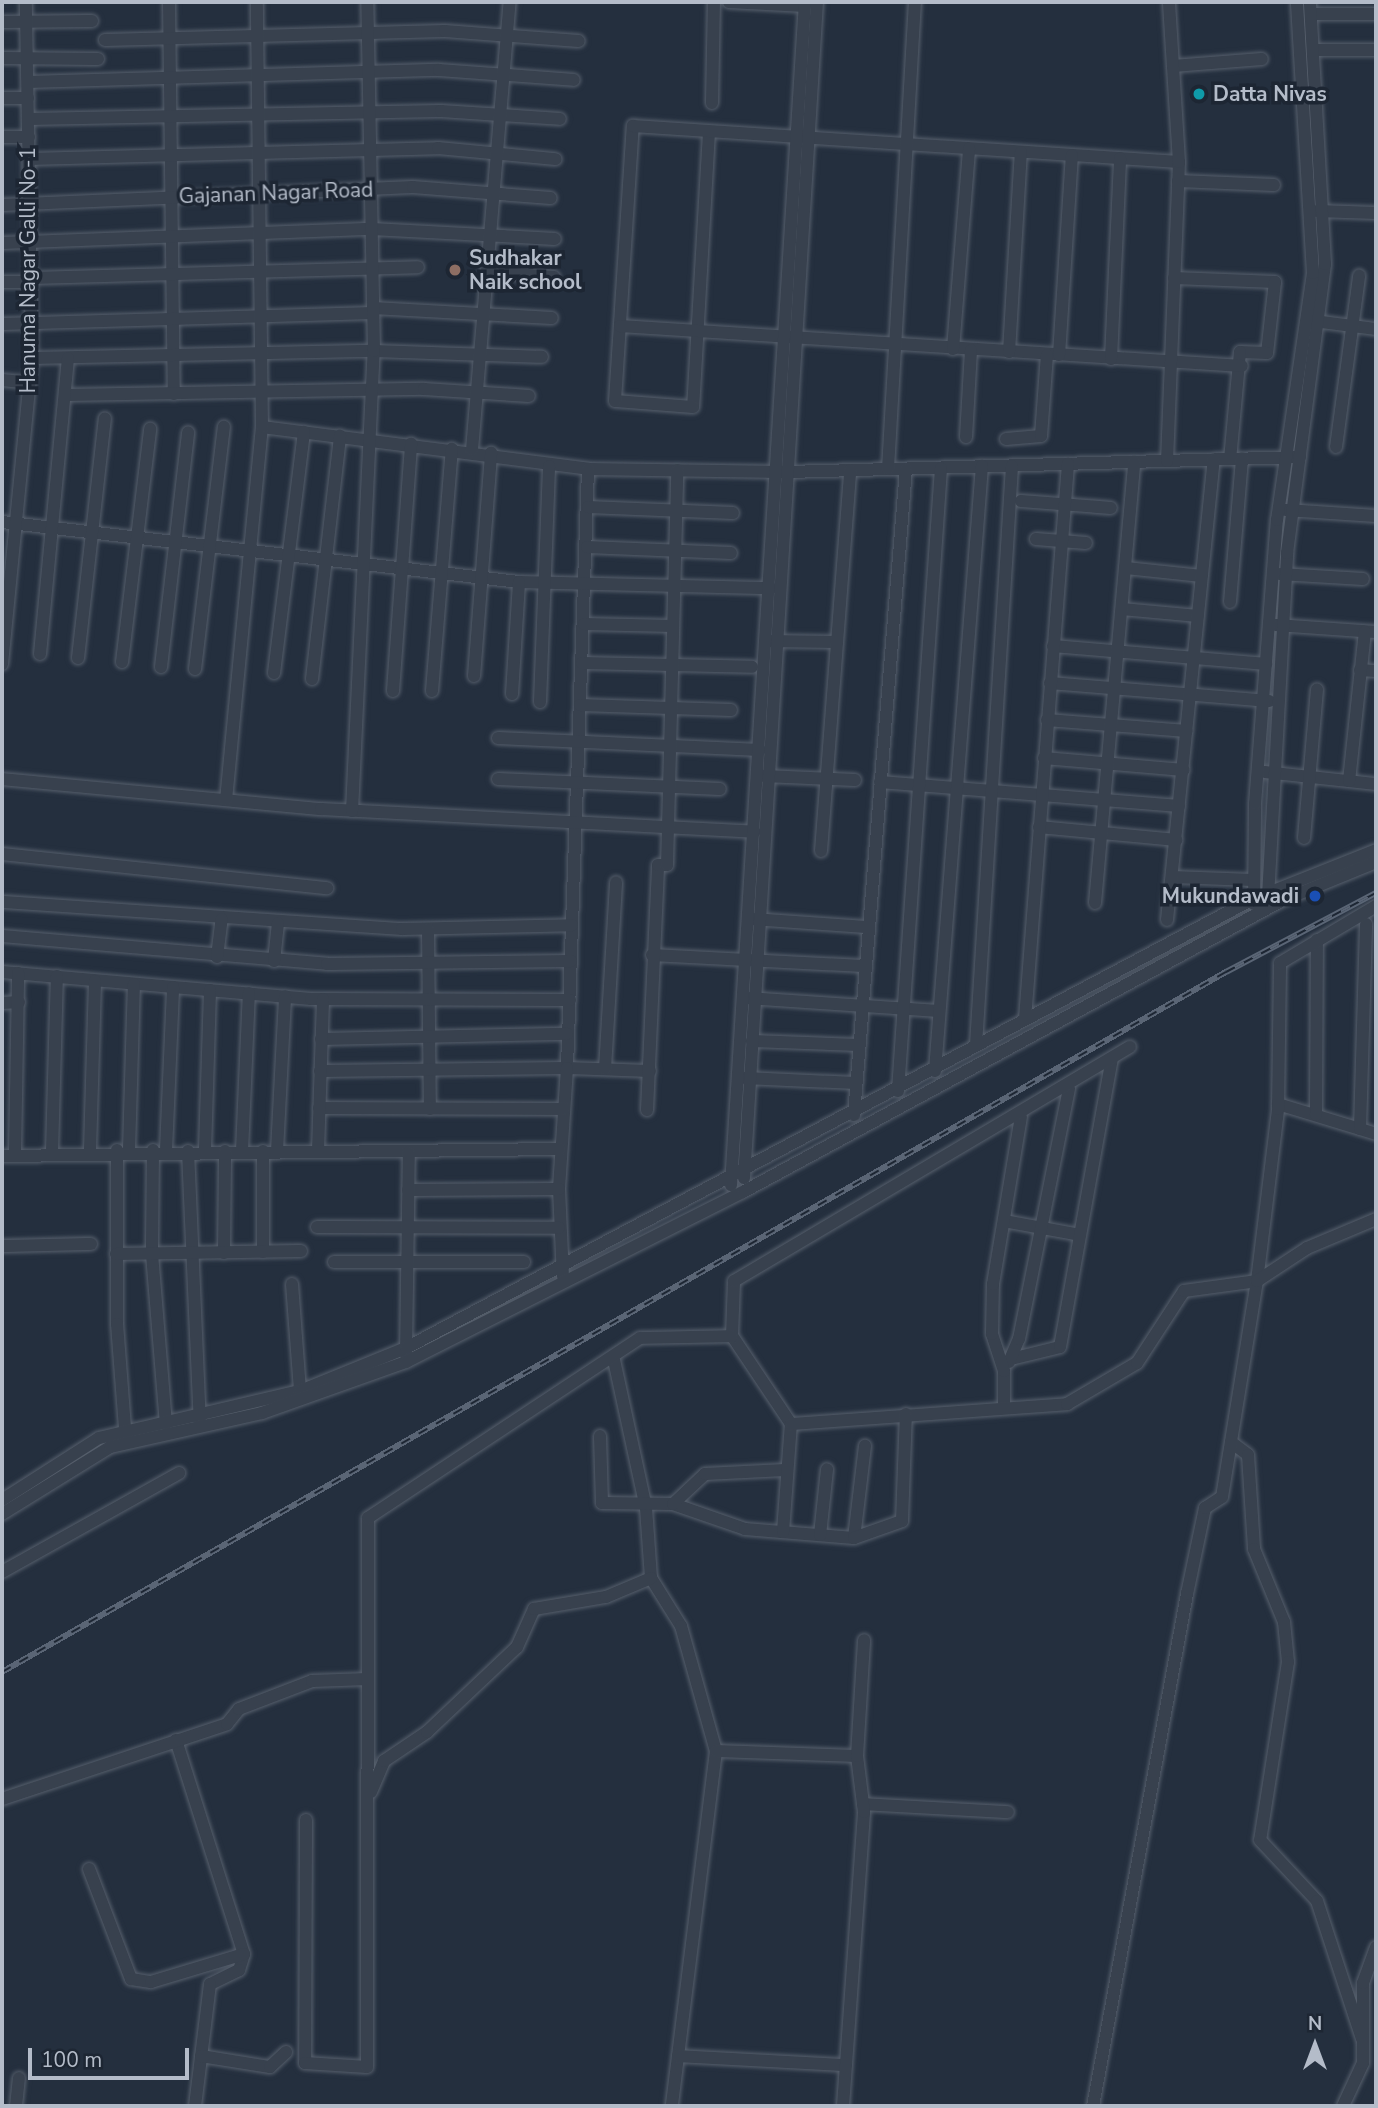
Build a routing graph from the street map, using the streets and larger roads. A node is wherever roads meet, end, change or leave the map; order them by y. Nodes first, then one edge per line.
1 (26, 2) edge
2 (169, 2) edge
3 (257, 2) edge
4 (367, 2) edge
5 (510, 2) edge
6 (714, 2) edge
7 (729, 2) edge
8 (915, 2) edge
9 (1170, 2) edge
10 (1297, 2) edge
11 (809, 3) edge
12 (1310, 8) edge
13 (1376, 14) edge
14 (27, 21) junction
15 (92, 21) dead end
16 (2, 22) edge
17 (368, 34) junction
18 (508, 34) junction
19 (258, 37) junction
20 (170, 39) junction
21 (105, 40) dead end
22 (579, 41) dead end
23 (1313, 50) junction
24 (1376, 50) edge
25 (2, 58) edge
26 (27, 58) junction
27 (98, 59) dead end
28 (1262, 59) dead end
29 (1173, 66) junction
30 (369, 72) junction
31 (504, 74) junction
32 (258, 76) junction
33 (170, 79) junction
34 (573, 80) dead end
35 (28, 82) junction
36 (2, 98) edge
37 (28, 98) junction
38 (712, 103) dead end
39 (370, 112) junction
40 (501, 114) junction
41 (259, 116) junction
42 (171, 117) junction
43 (29, 119) junction
44 (560, 119) dead end
45 (709, 132) junction
46 (2, 137) edge
47 (29, 137) junction
48 (803, 139) junction
49 (907, 145) junction
50 (969, 149) junction
51 (370, 150) junction
52 (1021, 152) junction
53 (498, 153) junction
54 (260, 155) junction
55 (1072, 155) junction
56 (171, 158) junction
57 (1120, 158) junction
58 (29, 159) junction
59 (555, 159) dead end
60 (1179, 162) junction
61 (1178, 181) junction
62 (1273, 185) dead end
63 (371, 189) junction
64 (495, 191) junction
65 (260, 195) junction
66 (172, 198) junction
67 (551, 198) dead end
68 (30, 204) junction
69 (2, 205) edge
70 (1319, 211) junction
71 (1376, 213) edge
72 (372, 229) junction
73 (492, 231) junction
74 (261, 232) junction
75 (172, 235) junction
76 (555, 239) dead end
77 (31, 241) junction
78 (2, 243) edge
79 (418, 267) dead end
80 (372, 268) junction
81 (489, 272) junction
82 (262, 274) junction
83 (173, 276) junction
84 (1359, 276) dead end
85 (554, 277) dead end
86 (1174, 278) junction
87 (32, 280) junction
88 (2, 282) edge
89 (373, 311) junction
90 (486, 315) junction
91 (262, 316) junction
92 (173, 317) junction
93 (552, 318) dead end
94 (1307, 320) junction
95 (32, 322) junction
96 (1321, 322) junction
97 (2, 324) edge
98 (620, 326) junction
99 (1352, 326) junction
100 (1376, 329) edge
101 (697, 332) junction
102 (791, 339) junction
103 (895, 346) junction
104 (953, 349) junction
105 (971, 350) junction
106 (374, 351) junction
107 (480, 352) junction
108 (1009, 352) junction
109 (263, 354) junction
110 (1053, 355) junction
111 (174, 356) junction
112 (542, 357) dead end
113 (32, 358) junction
114 (68, 358) junction
115 (1111, 359) junction
116 (1170, 362) junction
117 (1242, 366) junction
118 (2, 380) edge
119 (29, 383) junction
120 (264, 391) junction
121 (372, 391) junction
122 (476, 393) junction
123 (174, 394) junction
124 (66, 395) junction
125 (529, 396) dead end
126 (105, 419) dead end
127 (224, 427) dead end
128 (262, 427) junction
129 (150, 429) dead end
130 (304, 432) junction
131 (188, 433) dead end
132 (340, 436) junction
133 (966, 437) dead end
134 (372, 439) junction
135 (1006, 439) dead end
136 (411, 444) junction
137 (1336, 447) dead end
138 (452, 449) junction
139 (472, 450) junction
140 (491, 453) junction
141 (1286, 457) junction
142 (1300, 457) junction
143 (1236, 459) junction
144 (1214, 460) junction
145 (1167, 461) junction
146 (1134, 462) junction
147 (1068, 464) junction
148 (549, 466) junction
149 (982, 466) junction
150 (1012, 466) junction
151 (941, 468) junction
152 (587, 469) junction
153 (906, 469) junction
154 (677, 470) junction
155 (850, 470) junction
156 (888, 470) junction
157 (773, 471) junction
158 (788, 472) junction
159 (1021, 501) dead end
160 (1065, 504) junction
161 (587, 507) junction
162 (1111, 508) dead end
163 (1279, 508) junction
164 (677, 510) junction
165 (1292, 512) junction
166 (733, 513) dead end
167 (1376, 516) edge
168 (2, 522) edge
169 (17, 525) junction
170 (52, 530) junction
171 (92, 535) junction
172 (1036, 539) dead end
173 (136, 540) junction
174 (1062, 541) junction
175 (1086, 543) dead end
176 (174, 544) junction
177 (587, 547) junction
178 (209, 548) junction
179 (676, 550) junction
180 (731, 553) dead end
181 (249, 554) junction
182 (286, 558) junction
183 (325, 562) junction
184 (363, 567) junction
185 (1126, 568) junction
186 (404, 570) junction
187 (443, 574) junction
188 (1279, 574) junction
189 (1202, 576) junction
190 (481, 579) junction
191 (1363, 579) dead end
192 (519, 582) junction
193 (545, 584) junction
194 (586, 587) junction
195 (764, 588) junction
196 (779, 588) junction
197 (673, 589) junction
198 (1230, 602) dead end
199 (1122, 609) junction
200 (1198, 616) junction
201 (584, 624) junction
202 (1275, 625) junction
203 (673, 626) junction
204 (1370, 632) edge
205 (767, 641) junction
206 (837, 642) junction
207 (1053, 646) junction
208 (1118, 650) junction
209 (40, 654) dead end
210 (1194, 657) junction
211 (78, 658) dead end
212 (122, 662) dead end
213 (582, 663) junction
214 (2, 664) edge
215 (1266, 664) junction
216 (161, 667) dead end
217 (670, 667) junction
218 (752, 667) dead end
219 (195, 669) dead end
220 (1360, 670) junction
221 (1376, 671) edge
222 (274, 673) dead end
223 (474, 676) dead end
224 (312, 679) dead end
225 (1050, 683) junction
226 (1115, 687) junction
227 (1317, 690) dead end
228 (393, 691) dead end
229 (432, 691) dead end
230 (512, 694) dead end
231 (1191, 694) junction
232 (1270, 701) junction
233 (540, 702) dead end
234 (580, 705) junction
235 (671, 707) junction
236 (731, 710) dead end
237 (1047, 720) junction
238 (1111, 724) junction
239 (1187, 731) junction
240 (498, 738) dead end
241 (579, 742) junction
242 (669, 746) junction
243 (760, 750) junction
244 (1044, 758) junction
245 (1108, 763) junction
246 (1183, 770) junction
247 (1257, 771) junction
248 (1271, 773) junction
249 (764, 776) junction
250 (1309, 776) junction
251 (2, 779) edge
252 (498, 779) dead end
253 (826, 780) junction
254 (855, 780) dead end
255 (1349, 780) junction
256 (579, 782) junction
257 (880, 782) junction
258 (1376, 784) edge
259 (667, 786) junction
260 (919, 786) junction
261 (720, 789) dead end
262 (957, 789) junction
263 (992, 791) junction
264 (1041, 795) junction
265 (226, 800) junction
266 (1104, 800) junction
267 (1179, 806) junction
268 (352, 811) junction
269 (579, 824) junction
270 (1039, 827) junction
271 (666, 829) junction
272 (755, 832) junction
273 (1101, 833) junction
274 (1304, 838) dead end
275 (1176, 840) junction
276 (1376, 850) edge
277 (821, 852) dead end
278 (2, 854) edge
279 (1376, 862) edge
280 (1172, 877) junction
281 (1253, 880) junction
282 (616, 882) dead end
283 (327, 888) dead end
284 (1268, 892) junction
285 (1253, 899) junction
286 (4, 902) dead end
287 (1095, 903) dead end
288 (1376, 906) edge
289 (1270, 907) junction
290 (1254, 915) junction
291 (222, 919) junction
292 (752, 919) junction
293 (1167, 920) dead end
294 (278, 923) junction
295 (1371, 923) edge
296 (572, 925) junction
297 (1341, 925) junction
298 (866, 926) junction
299 (428, 929) junction
300 (2, 936) edge
301 (1317, 940) junction
302 (652, 955) junction
303 (217, 957) junction
304 (750, 958) junction
305 (274, 961) junction
306 (571, 961) junction
307 (429, 963) junction
308 (863, 966) junction
309 (2, 972) edge
310 (18, 973) junction
311 (57, 976) junction
312 (95, 981) junction
313 (134, 984) junction
314 (173, 987) junction
315 (209, 990) junction
316 (249, 993) junction
317 (285, 996) junction
318 (748, 998) junction
319 (323, 999) junction
320 (570, 1000) junction
321 (431, 1001) junction
322 (19, 1002) junction
323 (2, 1003) edge
324 (861, 1006) junction
325 (904, 1008) junction
326 (939, 1011) junction
327 (1024, 1019) junction
328 (567, 1034) junction
329 (430, 1037) junction
330 (321, 1039) junction
331 (752, 1041) junction
332 (859, 1045) junction
333 (976, 1045) junction
334 (1130, 1048) dead end
335 (1112, 1059) junction
336 (567, 1068) junction
337 (431, 1069) junction
338 (605, 1069) junction
339 (320, 1070) junction
340 (650, 1071) junction
341 (935, 1071) junction
342 (744, 1078) junction
343 (856, 1083) junction
344 (1069, 1089) junction
345 (898, 1091) junction
346 (1278, 1104) junction
347 (319, 1108) junction
348 (430, 1109) junction
349 (564, 1109) junction
350 (647, 1110) dead end
351 (854, 1115) junction
352 (1316, 1115) junction
353 (1021, 1117) junction
354 (1360, 1129) junction
355 (1376, 1134) edge
356 (560, 1149) junction
357 (90, 1150) junction
358 (123, 1150) junction
359 (160, 1150) junction
360 (205, 1150) junction
361 (188, 1151) junction
362 (225, 1151) junction
363 (242, 1151) junction
364 (263, 1151) junction
365 (277, 1151) junction
366 (318, 1151) junction
367 (52, 1152) junction
368 (408, 1152) junction
369 (15, 1153) junction
370 (2, 1156) edge
371 (744, 1172) junction
372 (731, 1179) junction
373 (559, 1189) junction
374 (408, 1190) junction
375 (743, 1192) junction
376 (729, 1199) junction
377 (1376, 1219) edge
378 (1004, 1221) junction
379 (317, 1227) dead end
380 (1042, 1227) junction
381 (408, 1228) junction
382 (559, 1228) junction
383 (1080, 1235) junction
384 (91, 1244) dead end
385 (2, 1246) edge
386 (301, 1251) dead end
387 (264, 1252) junction
388 (224, 1253) junction
389 (116, 1254) junction
390 (152, 1254) junction
391 (188, 1254) junction
392 (334, 1262) dead end
393 (408, 1262) junction
394 (524, 1262) dead end
395 (562, 1268) junction
396 (1258, 1281) junction
397 (563, 1282) junction
398 (292, 1284) dead end
399 (732, 1336) junction
400 (406, 1348) junction
401 (1011, 1359) junction
402 (614, 1360) junction
403 (406, 1362) junction
404 (1004, 1371) junction
405 (300, 1391) junction
406 (1004, 1406) junction
407 (906, 1415) junction
408 (200, 1421) junction
409 (166, 1423) junction
410 (791, 1424) junction
411 (600, 1436) dead end
412 (126, 1437) junction
413 (1231, 1442) junction
414 (865, 1446) dead end
415 (827, 1469) dead end
416 (785, 1470) junction
417 (179, 1473) dead end
418 (2, 1500) edge
419 (673, 1504) junction
420 (646, 1508) junction
421 (2, 1514) edge
422 (783, 1532) junction
423 (820, 1535) junction
424 (854, 1538) junction
425 (2, 1572) edge
426 (651, 1578) junction
427 (864, 1640) dead end
428 (368, 1679) junction
429 (176, 1740) junction
430 (716, 1751) junction
431 (857, 1756) junction
432 (2, 1799) edge
433 (369, 1799) junction
434 (863, 1804) junction
435 (1008, 1812) dead end
436 (306, 1820) dead end
437 (89, 1869) dead end
438 (1376, 1947) edge
439 (244, 1954) junction
440 (1362, 2039) junction
441 (286, 2052) dead end
442 (201, 2056) junction
443 (678, 2056) junction
444 (846, 2065) junction
445 (19, 2078) dead end
446 (16, 2106) edge
447 (195, 2106) edge
448 (672, 2106) edge
449 (843, 2106) edge
450 (1093, 2106) edge
451 (1343, 2106) edge

1 - 14 street, Hanuma Nagar Galli No-1
2 - 20 street
3 - 19 street
4 - 17 street
5 - 18 street
6 - 38 street
7 - 11 street
8 - 49 street
9 - 29 street
10 - 70 street
11 - 48 street
12 - 13 street
12 - 23 street
14 - 15 street
14 - 16 street
14 - 26 street, Hanuma Nagar Galli No-1
17 - 18 street
17 - 19 street
17 - 30 street
18 - 22 street
18 - 31 street
19 - 20 street
19 - 32 street
20 - 21 street
20 - 33 street
23 - 24 street
23 - 70 street
25 - 26 street
26 - 27 street
26 - 35 street, Hanuma Nagar Galli No-1
28 - 29 street
29 - 60 street
30 - 31 street
30 - 32 street
30 - 39 street
31 - 34 street
31 - 40 street
32 - 33 street
32 - 41 street
33 - 35 street
33 - 42 street
35 - 37 street, Hanuma Nagar Galli No-1
36 - 37 street
37 - 43 street, Hanuma Nagar Galli No-1
39 - 40 street
39 - 41 street
39 - 51 street
40 - 44 street
40 - 53 street
41 - 42 street
41 - 54 street
42 - 43 street
42 - 56 street
43 - 47 street, Hanuma Nagar Galli No-1
45 - 48 street
45 - 98 street
45 - 101 street
46 - 47 street
47 - 58 street, Hanuma Nagar Galli No-1
48 - 49 street
48 - 102 street
49 - 50 street
49 - 103 street
50 - 52 street
50 - 104 street
51 - 53 street
51 - 54 street
51 - 63 street
52 - 55 street
52 - 108 street
53 - 59 street
53 - 64 street
54 - 56 street
54 - 65 street
55 - 57 street
55 - 110 street
56 - 58 street
56 - 66 street
57 - 60 street
57 - 115 street
58 - 68 street, Hanuma Nagar Galli No-1
60 - 61 street
61 - 62 street
61 - 86 street
63 - 64 street, Gajanan Nagar Road
63 - 65 street, Gajanan Nagar Road
63 - 72 street
64 - 67 street, Gajanan Nagar Road
64 - 73 street
65 - 66 street, Gajanan Nagar Road
65 - 74 street
66 - 68 street, Gajanan Nagar Road
66 - 75 street
68 - 69 street, Gajanan Nagar Road
68 - 77 street, Hanuma Nagar Galli No-1
70 - 71 street
70 - 94 street
70 - 96 street
72 - 73 street
72 - 74 street
72 - 80 street
73 - 76 street
73 - 81 street
74 - 75 street
74 - 82 street
75 - 77 street
75 - 83 street
77 - 78 street
77 - 87 street, Hanuma Nagar Galli No-1
79 - 80 street
80 - 82 street
80 - 89 street
81 - 85 street
81 - 90 street
82 - 83 street
82 - 91 street
83 - 87 street
83 - 92 street
84 - 99 street
86 - 116 street
86 - 117 street
87 - 88 street
87 - 95 street, Hanuma Nagar Galli No-1
89 - 90 street
89 - 91 street
89 - 106 street
90 - 93 street
90 - 107 street
91 - 92 street
91 - 109 street
92 - 95 street
92 - 111 street
94 - 96 street
94 - 141 street
95 - 97 street
95 - 113 street, Hanuma Nagar Galli No-1
96 - 99 street
96 - 142 street
98 - 101 street
98 - 101 street
99 - 100 street
99 - 137 street
101 - 102 street
102 - 103 street
102 - 157 street
102 - 158 street
103 - 104 street
103 - 156 street
104 - 105 street
105 - 108 street
105 - 133 street
106 - 107 street
106 - 109 street
106 - 121 street
107 - 112 street
107 - 122 street
108 - 110 street
109 - 111 street
109 - 120 street
110 - 115 street
110 - 135 street
111 - 114 street
111 - 123 street
113 - 114 street
113 - 119 street, Hanuma Nagar Galli No-1
114 - 124 street
115 - 116 street
116 - 117 street
116 - 145 street
117 - 143 street
118 - 119 street
119 - 169 street, Hanuma Nagar Galli No-1
120 - 121 street
120 - 123 street
120 - 128 street
121 - 122 street
121 - 134 street
122 - 125 street
122 - 139 street
123 - 124 street
124 - 170 street
126 - 171 street
127 - 178 street
128 - 130 street
128 - 181 street
129 - 173 street
130 - 132 street
130 - 182 street
131 - 176 street
132 - 134 street
132 - 183 street
134 - 136 street
134 - 184 street
136 - 138 street
136 - 186 street
138 - 139 street
138 - 187 street
139 - 140 street
140 - 148 street
140 - 190 street
141 - 142 street
141 - 143 street
141 - 163 street
142 - 165 street
143 - 144 street
143 - 198 street
144 - 145 street
144 - 189 street
145 - 146 street
146 - 147 street
146 - 185 street
147 - 150 street
147 - 160 street
148 - 152 street
148 - 193 street
149 - 150 street
149 - 151 street
149 - 262 street
150 - 263 street
151 - 153 street
151 - 260 street
152 - 154 street
152 - 161 street
153 - 156 street
153 - 257 street
154 - 157 street
154 - 164 street
155 - 156 street
155 - 158 street
155 - 206 street
157 - 158 street
157 - 195 street
158 - 196 street
159 - 160 street
160 - 162 street
160 - 174 street
161 - 164 street
161 - 177 street
163 - 165 street
163 - 188 street
164 - 166 street
164 - 179 street
165 - 167 street
165 - 188 street
168 - 169 street
169 - 170 street
169 - 214 street, Hanuma Nagar Galli No-1
170 - 171 street
170 - 209 street
171 - 173 street
171 - 211 street
172 - 174 street
173 - 176 street
173 - 212 street
174 - 175 street
174 - 207 street
176 - 178 street
176 - 216 street
177 - 179 street
177 - 194 street
178 - 181 street
178 - 219 street
179 - 180 street
179 - 197 street
181 - 182 street
181 - 265 street
182 - 183 street
182 - 222 street
183 - 184 street
183 - 224 street
184 - 186 street
184 - 268 street
185 - 189 street
185 - 199 street
186 - 187 street
186 - 228 street
187 - 190 street
187 - 229 street
188 - 191 street
188 - 202 street
189 - 200 street
190 - 192 street
190 - 223 street
192 - 193 street
192 - 230 street
193 - 194 street
193 - 233 street
194 - 197 street
194 - 201 street
195 - 196 street
195 - 197 street
195 - 205 street
196 - 205 street
197 - 203 street
199 - 200 street
199 - 208 street
200 - 210 street
201 - 203 street
201 - 213 street
202 - 204 street
202 - 215 street
202 - 232 street
203 - 217 street
204 - 220 street
205 - 206 street
205 - 243 street
206 - 253 street
207 - 208 street
207 - 225 street
208 - 210 street
208 - 226 street
210 - 215 street
210 - 231 street
213 - 217 street
213 - 234 street
215 - 232 street
217 - 218 street
217 - 235 street
220 - 221 street
220 - 255 street
225 - 226 street
225 - 237 street
226 - 231 street
226 - 238 street
227 - 250 street
231 - 232 street
231 - 239 street
232 - 247 street
232 - 248 street
234 - 235 street
234 - 241 street
235 - 236 street
235 - 242 street
237 - 238 street
237 - 244 street
238 - 239 street
238 - 245 street
239 - 246 street
240 - 241 street
241 - 242 street
241 - 256 street
242 - 243 street
242 - 259 street
243 - 249 street
243 - 272 street
244 - 245 street
244 - 264 street
245 - 246 street
245 - 266 street
246 - 267 street
247 - 248 street
247 - 281 street
248 - 250 street
248 - 284 street
249 - 253 street
249 - 272 street
250 - 255 street
250 - 274 street
251 - 265 street
252 - 256 street
253 - 254 street
253 - 277 street
255 - 258 street
256 - 259 street
256 - 269 street
257 - 260 street
257 - 298 street
259 - 261 street
259 - 271 street
260 - 262 street
260 - 325 street
262 - 263 street
262 - 326 street
263 - 264 street
263 - 333 street
264 - 266 street
264 - 270 street
265 - 268 street
266 - 267 street
266 - 273 street
267 - 275 street
268 - 269 street
269 - 271 street
269 - 296 street
270 - 273 street
270 - 327 street
271 - 272 street
271 - 302 street
272 - 292 street
273 - 275 street
273 - 287 street
275 - 280 street
276 - 284 street
278 - 283 street
279 - 289 street
280 - 281 street
280 - 293 street
281 - 285 street
282 - 338 street
284 - 285 street
284 - 289 street
285 - 290 street
285 - 327 street
286 - 291 street
288 - 297 street
289 - 290 street
290 - 375 street
291 - 294 street
291 - 303 street
292 - 298 street
292 - 304 street
294 - 299 street
294 - 305 street
295 - 297 street
295 - 354 street
296 - 299 street
296 - 306 street
297 - 301 street
298 - 308 street
299 - 307 street
300 - 303 street
301 - 346 street
301 - 352 street
302 - 304 street
302 - 340 street
303 - 305 street
304 - 308 street
304 - 318 street
305 - 307 street
306 - 307 street
306 - 320 street
307 - 321 street
308 - 324 street
309 - 310 street
310 - 311 street
310 - 322 street
311 - 312 street
311 - 367 street
312 - 313 street
312 - 357 street
313 - 314 street
313 - 358 street
314 - 315 street
314 - 359 street
315 - 316 street
315 - 360 street
316 - 317 street
316 - 363 street
317 - 319 street
317 - 365 street
318 - 324 street
318 - 331 street
318 - 342 street
319 - 321 street
319 - 330 street
320 - 321 street
320 - 328 street
321 - 329 street
322 - 323 street
322 - 369 street
324 - 325 street
324 - 332 street
325 - 326 street
325 - 345 street
326 - 341 street
327 - 333 street
328 - 329 street
328 - 336 street
329 - 330 street
329 - 337 street
330 - 339 street
331 - 332 street
331 - 342 street
332 - 343 street
333 - 341 street
334 - 335 street
335 - 344 street
335 - 383 street
336 - 337 street
336 - 338 street
336 - 349 street
337 - 339 street
337 - 348 street
338 - 340 street
339 - 347 street
340 - 350 street
341 - 345 street
342 - 343 street
342 - 371 street
342 - 372 street
343 - 351 street
344 - 353 street
344 - 380 street
345 - 351 street
346 - 352 street
346 - 396 street
347 - 348 street
347 - 366 street
348 - 349 street
349 - 356 street
351 - 371 street
352 - 354 street
353 - 378 street
353 - 399 street
354 - 355 street
356 - 368 street
356 - 373 street
357 - 358 street
357 - 367 street
358 - 359 street
358 - 389 street
359 - 361 street
359 - 390 street
360 - 361 street
360 - 362 street
361 - 391 street
362 - 363 street
362 - 388 street
363 - 364 street
364 - 365 street
364 - 387 street
365 - 366 street
366 - 368 street
367 - 369 street
368 - 374 street
369 - 370 street
371 - 372 street
371 - 375 street
372 - 376 street
372 - 395 street
373 - 374 street
373 - 382 street
374 - 381 street
375 - 376 street
376 - 397 street
377 - 396 street
378 - 380 street
378 - 404 street
379 - 381 street
380 - 383 street
380 - 401 street
381 - 382 street
381 - 393 street
382 - 395 street
383 - 401 street
384 - 385 street
386 - 387 street
387 - 388 street
388 - 391 street
389 - 390 street
389 - 412 street
390 - 391 street
390 - 409 street
391 - 408 street
392 - 393 street
393 - 394 street
393 - 400 street
395 - 397 street
395 - 400 street
396 - 406 street
396 - 413 street
397 - 403 street
398 - 405 street
399 - 402 street
399 - 410 street
400 - 403 street
400 - 405 street
401 - 404 street
402 - 420 street
402 - 428 street
403 - 408 street
404 - 406 street
405 - 408 street
406 - 407 street
407 - 410 street
407 - 424 street
408 - 409 street
408 - 412 street
409 - 412 street
410 - 416 street
411 - 420 street
412 - 418 street
412 - 421 street
413 - 440 street
413 - 450 street
414 - 424 street
415 - 423 street
416 - 419 street
416 - 422 street
417 - 425 street
419 - 420 street
419 - 422 street
420 - 426 street
422 - 423 street
423 - 424 street
426 - 430 street
426 - 433 street
427 - 431 street
428 - 429 street
428 - 433 street
429 - 432 street
429 - 439 street
430 - 431 street
430 - 443 street
431 - 434 street
433 - 436 street
434 - 435 street
434 - 444 street
437 - 439 street
438 - 440 street
439 - 442 street
440 - 451 street
441 - 442 street
442 - 447 street
443 - 444 street
443 - 448 street
444 - 449 street
445 - 446 street

